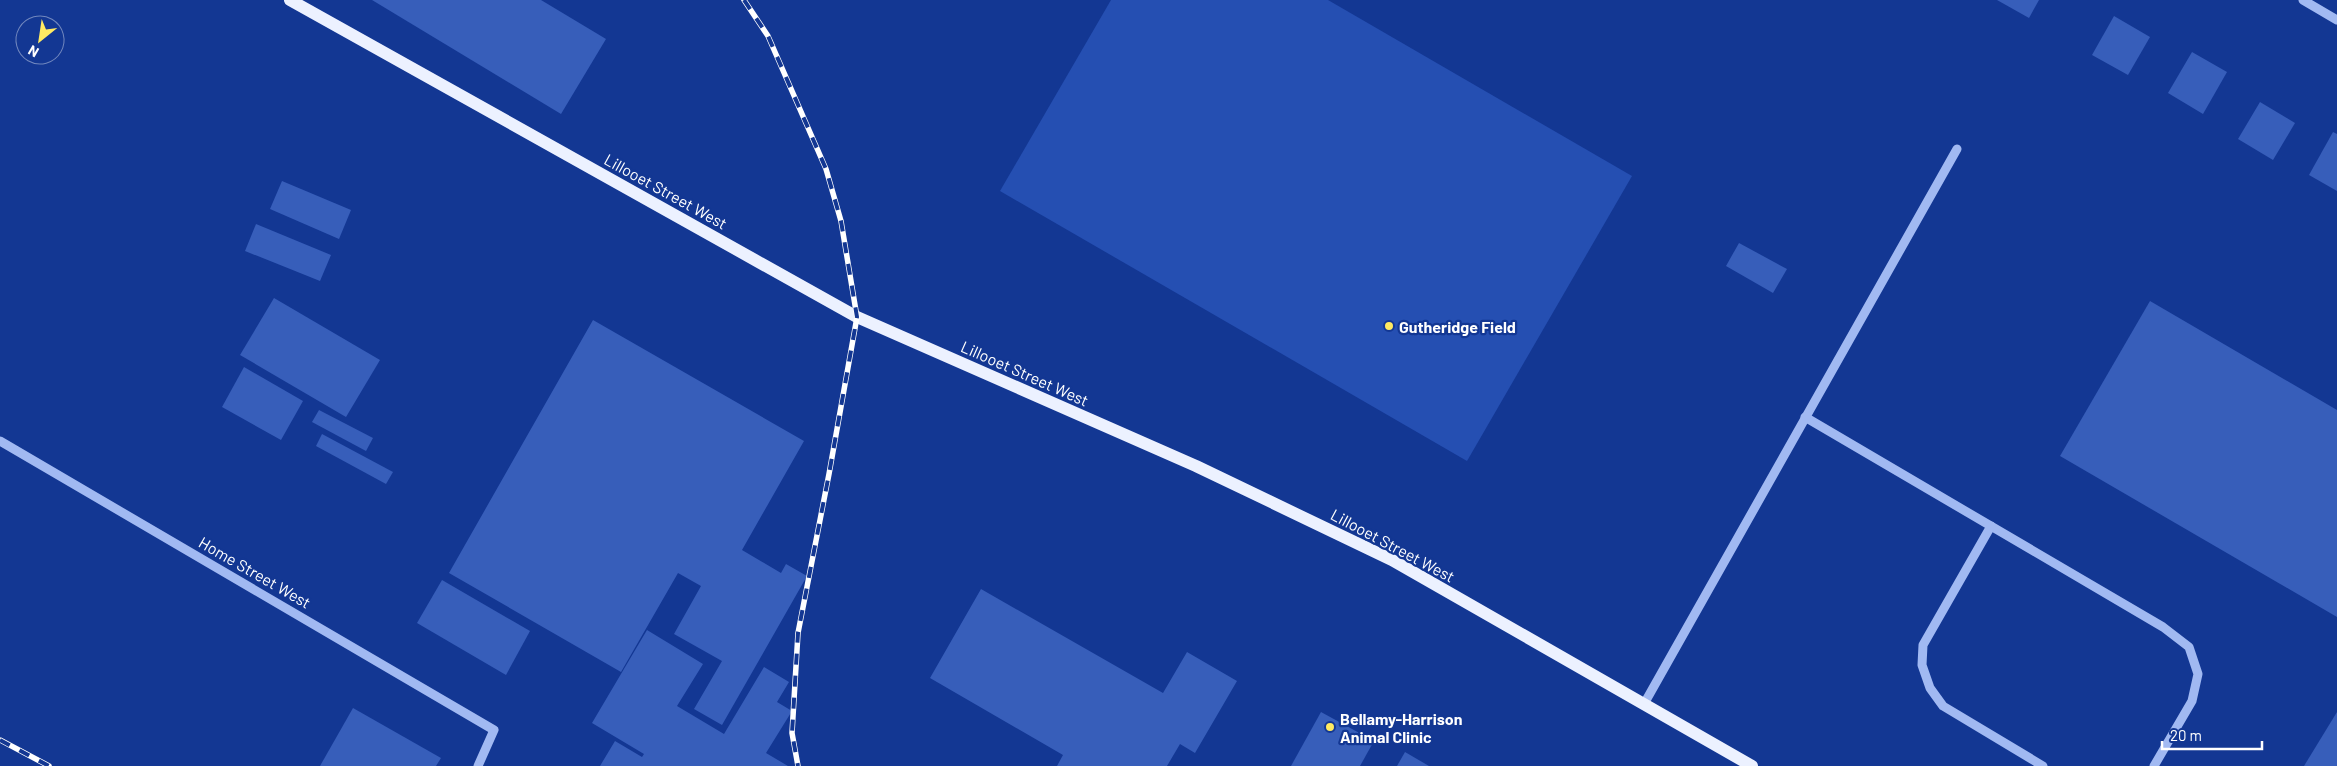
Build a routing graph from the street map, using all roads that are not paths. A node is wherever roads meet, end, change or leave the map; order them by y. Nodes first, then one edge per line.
1 (290, 0) edge
2 (2302, 0) edge
3 (2337, 20) edge
4 (1957, 149) dead end
5 (1805, 417) junction
6 (0, 441) edge
7 (1991, 526) junction
8 (1644, 704) junction
9 (478, 766) edge
10 (1752, 766) edge
11 (2042, 766) edge
12 (2154, 766) edge

1 - 8 main road, Lillooet Street West
2 - 3 street
4 - 5 street
5 - 7 street
5 - 8 street
6 - 9 street, Home Street West
7 - 11 street
7 - 12 street
8 - 10 main road, Lillooet Street West

